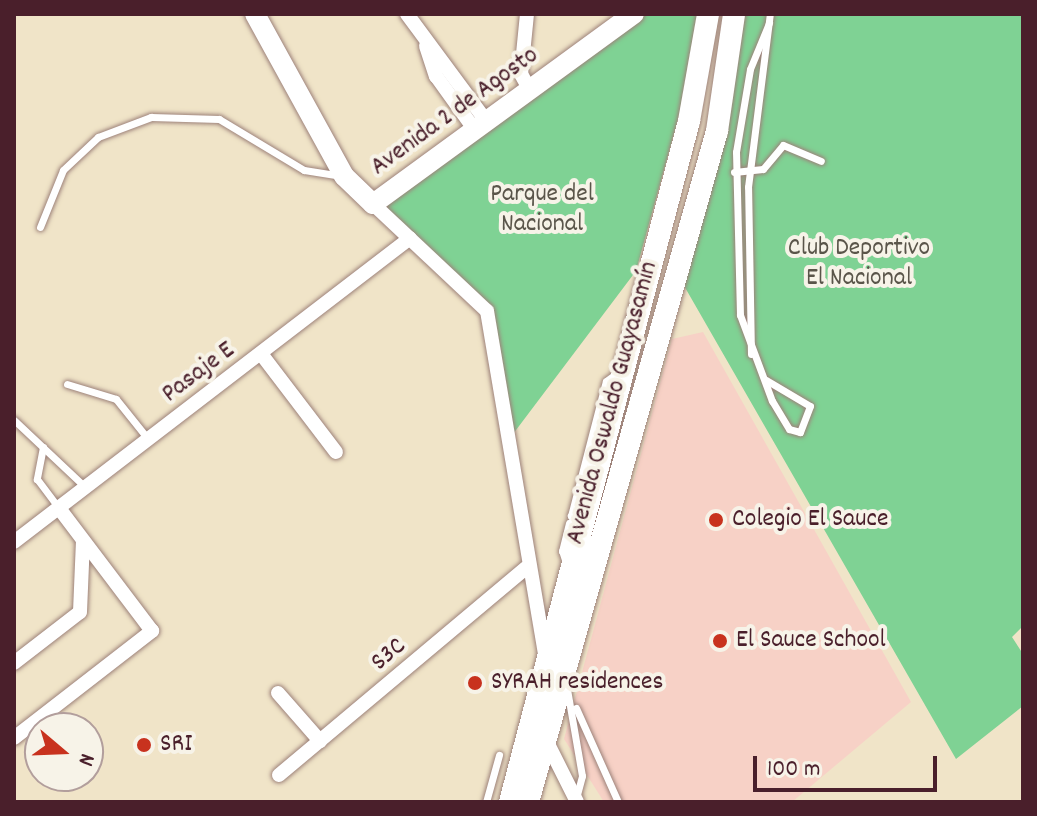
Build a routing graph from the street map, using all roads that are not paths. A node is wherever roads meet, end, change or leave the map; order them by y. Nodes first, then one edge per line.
1 (255, 14) edge
2 (407, 14) edge
3 (527, 14) edge
4 (708, 14) edge
5 (734, 14) edge
6 (628, 16) edge
7 (770, 18) edge
8 (530, 90) junction
9 (481, 126) junction
10 (821, 161) dead end
11 (734, 172) junction
12 (749, 172) junction
13 (344, 176) junction
14 (373, 204) junction
15 (40, 227) dead end
16 (410, 238) junction
17 (262, 355) junction
18 (751, 356) junction
19 (766, 380) junction
20 (67, 384) dead end
21 (14, 420) edge
22 (149, 441) junction
23 (43, 447) junction
24 (336, 452) dead end
25 (86, 488) junction
26 (59, 508) junction
27 (83, 541) junction
28 (14, 542) edge
29 (526, 568) junction
30 (14, 663) edge
31 (547, 663) junction
32 (278, 693) dead end
33 (569, 693) junction
34 (14, 738) edge
35 (320, 741) junction
36 (546, 742) junction
37 (499, 755) dead end
38 (279, 775) dead end
39 (576, 801) edge
40 (486, 802) edge
41 (524, 802) edge
42 (618, 802) edge

1 - 13 main road, Avenida 2 de Agosto
2 - 9 street
3 - 8 street
4 - 31 main road, Avenida Oswaldo Guayasamín
5 - 33 main road, Avenida Oswaldo Guayasamín
6 - 8 main road, Avenida 2 de Agosto
7 - 11 lane
7 - 12 lane
8 - 9 main road, Avenida 2 de Agosto
9 - 14 main road, Avenida 2 de Agosto
10 - 12 lane
11 - 12 lane
11 - 18 lane
12 - 18 lane
13 - 14 main road, Avenida 2 de Agosto
13 - 15 lane
14 - 16 street
16 - 17 street, Pasaje E
16 - 29 street
17 - 22 street, Pasaje E
17 - 24 street
18 - 19 lane
19 - 19 lane
20 - 22 lane
21 - 23 lane
22 - 25 street, Pasaje E
23 - 25 lane
23 - 26 lane
25 - 26 street, Pasaje E
26 - 27 street
26 - 28 street, Pasaje E
27 - 30 street
27 - 34 street
29 - 31 street
29 - 35 street, S3C
31 - 41 main road, Avenida Oswaldo Guayasamín
32 - 35 street
33 - 36 main road, Avenida Oswaldo Guayasamín
33 - 39 lane
33 - 42 lane
35 - 38 street, S3C
36 - 39 street
36 - 41 main road, Avenida Oswaldo Guayasamín
37 - 40 lane

